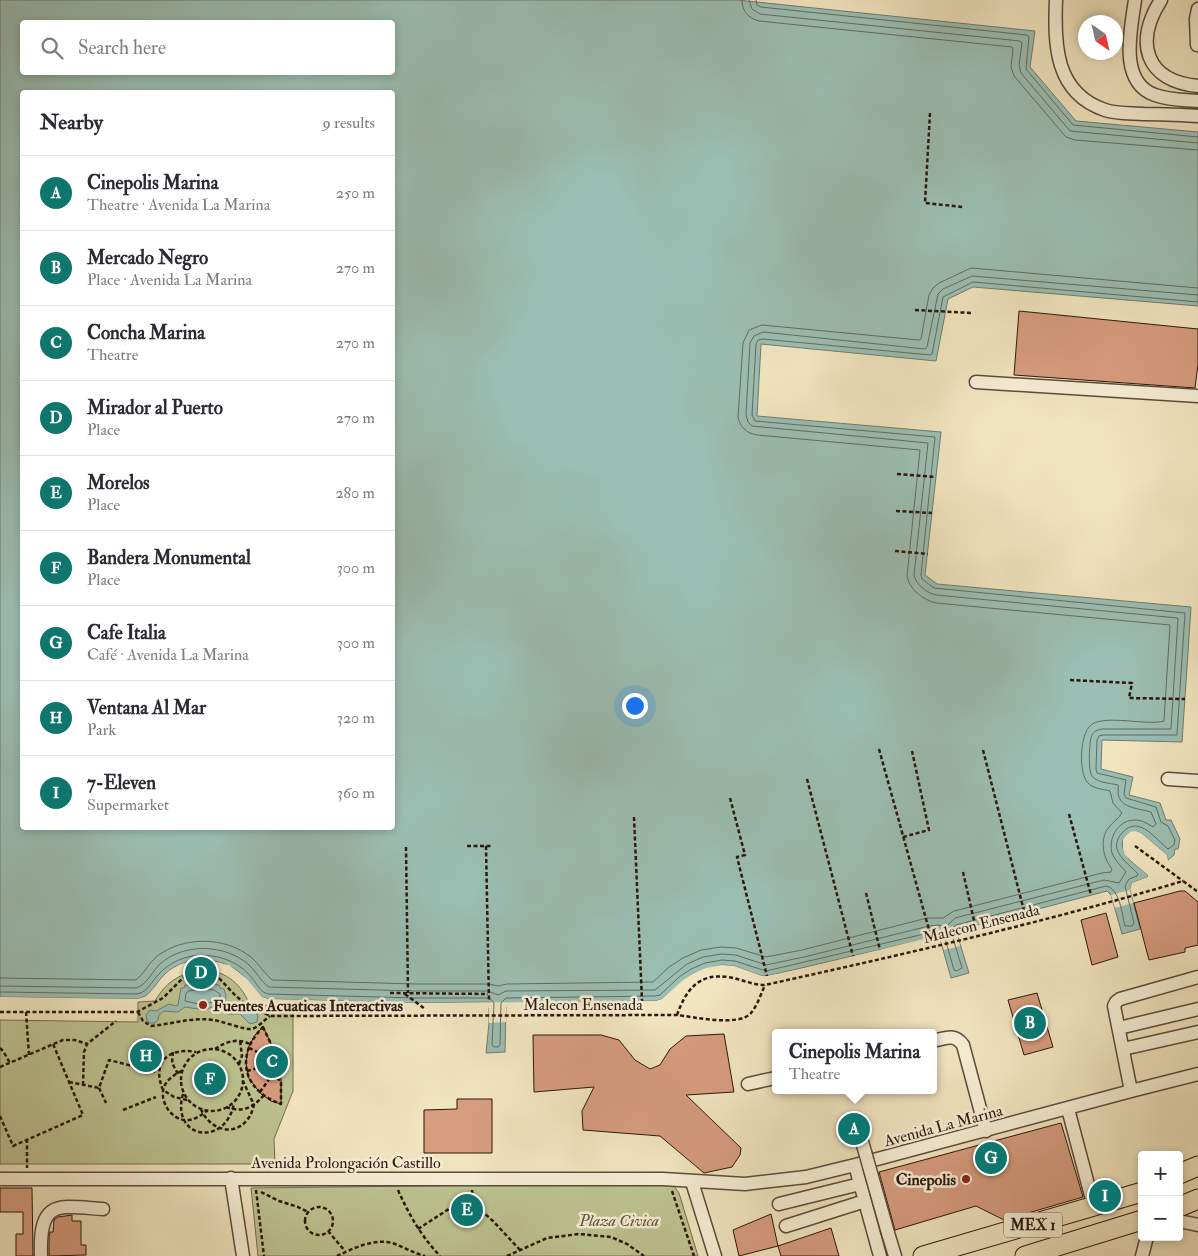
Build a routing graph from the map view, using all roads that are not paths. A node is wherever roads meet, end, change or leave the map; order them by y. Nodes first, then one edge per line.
1 (1056, 0) edge
2 (1135, 0) edge
3 (1161, 0) edge
4 (1198, 9) edge
5 (1197, 45) edge
6 (1198, 86) edge
7 (1198, 101) edge
8 (1198, 116) edge
9 (976, 382) dead end
10 (1198, 396) edge
11 (1168, 779) dead end
12 (1198, 781) edge
13 (1198, 977) edge
14 (1198, 1009) edge
15 (1119, 1028) junction
16 (1198, 1032) edge
17 (937, 1039) edge
18 (1123, 1049) junction
19 (1198, 1074) edge
20 (772, 1079) edge
21 (748, 1084) dead end
22 (1131, 1090) junction
23 (1068, 1109) junction
24 (986, 1130) junction
25 (859, 1131) dead end
26 (855, 1165) junction
27 (1198, 1166) edge
28 (1183, 1172) edge
29 (231, 1178) junction
30 (0, 1179) edge
31 (692, 1182) junction
32 (860, 1184) junction
33 (1138, 1195) edge
34 (865, 1201) junction
35 (780, 1204) dead end
36 (1094, 1207) junction
37 (103, 1209) dead end
38 (1138, 1221) edge
39 (1183, 1222) edge
40 (1198, 1225) edge
41 (786, 1226) dead end
42 (1146, 1241) edge
43 (41, 1256) edge
44 (243, 1256) edge
45 (715, 1256) edge
46 (880, 1256) edge
47 (895, 1256) edge
48 (923, 1256) edge
49 (1025, 1256) edge
50 (1142, 1256) edge

1 - 8 street
2 - 7 street
3 - 6 street
4 - 5 street
9 - 10 street
11 - 12 street
13 - 15 street
14 - 15 street
15 - 18 street
16 - 18 street
17 - 24 street
18 - 22 street
19 - 22 street, Avenida La Marina
20 - 21 street
22 - 23 street, Avenida La Marina
23 - 24 street, Avenida La Marina
23 - 36 street
24 - 26 street, Avenida La Marina
25 - 47 street, bridge
26 - 31 street, Avenida La Marina
26 - 32 street
27 - 28 highway
29 - 30 street, Avenida Prolongación Castillo
29 - 31 street, Avenida Prolongación Castillo
29 - 44 street
31 - 45 street
32 - 34 street
32 - 35 street
33 - 36 highway, MEX 1
34 - 41 street
34 - 46 street
36 - 48 highway, MEX 1
37 - 43 street
38 - 49 highway, MEX 1
39 - 40 street
42 - 50 street

